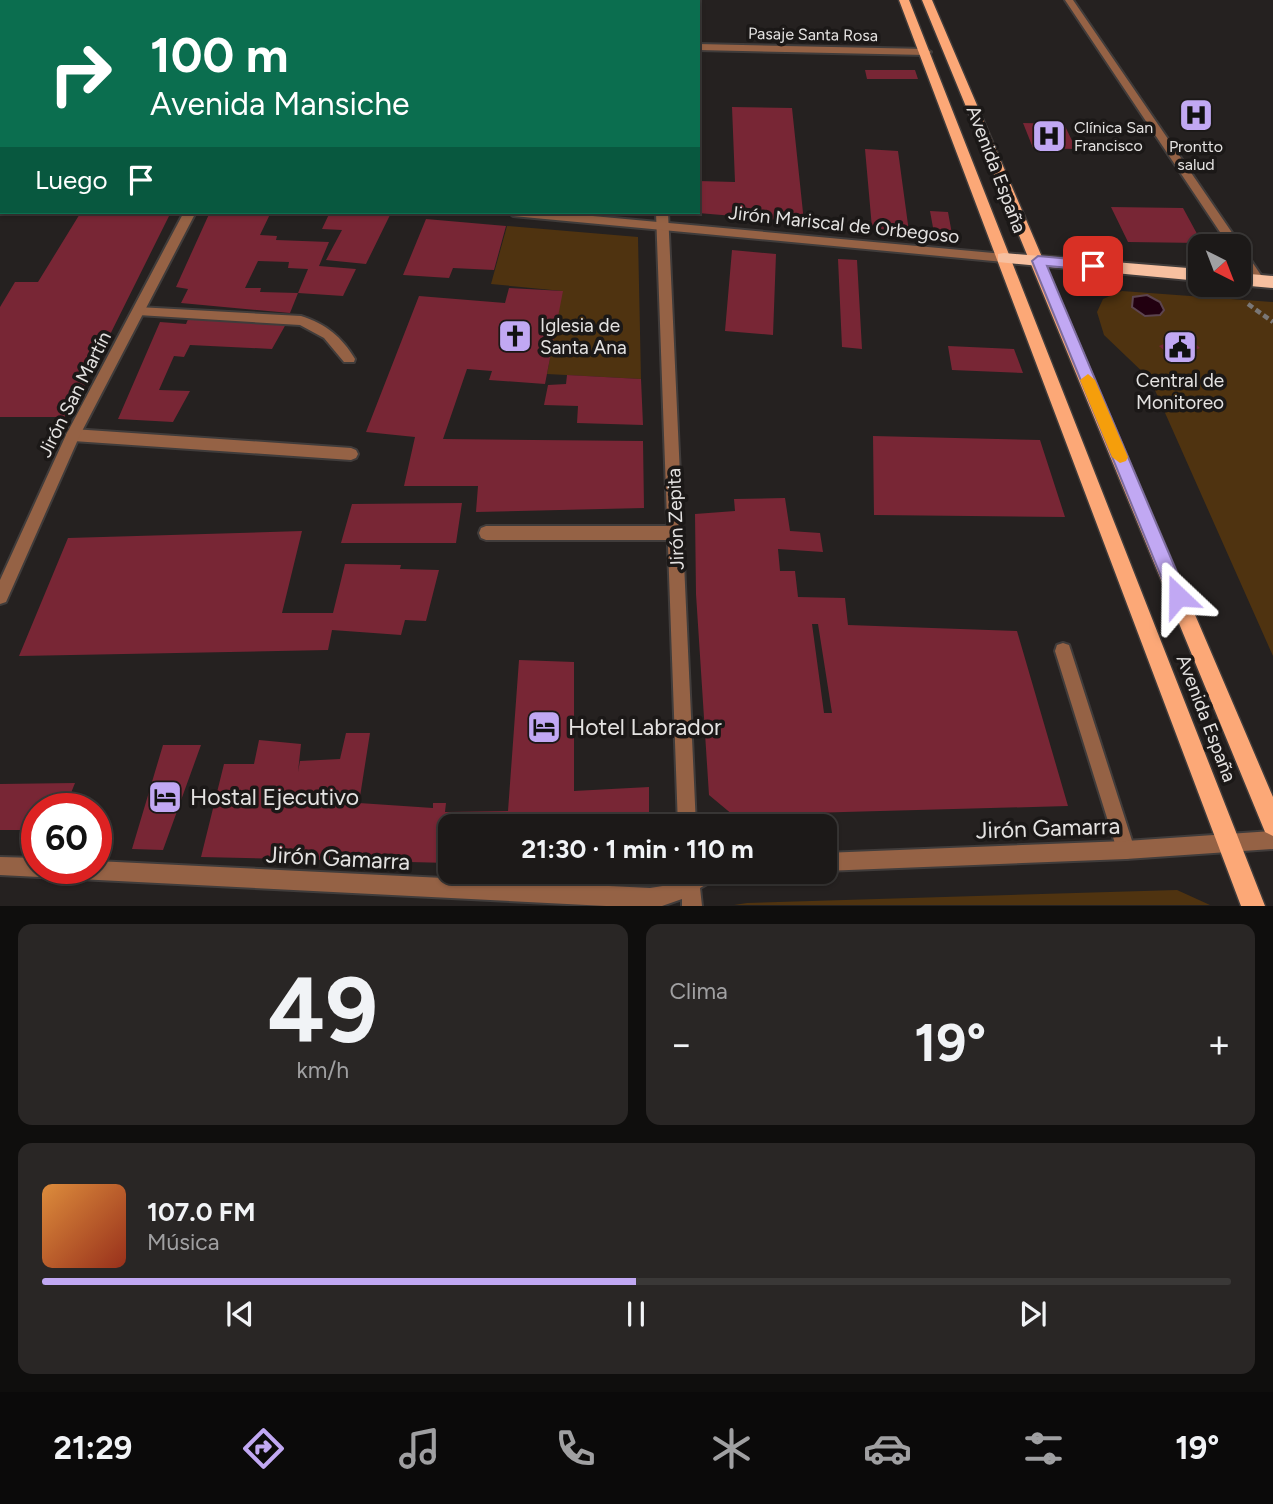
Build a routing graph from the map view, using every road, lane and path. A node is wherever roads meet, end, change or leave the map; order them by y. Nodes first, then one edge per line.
1 (904, 0) edge
2 (927, 0) edge
3 (1069, 0) edge
4 (700, 47) edge
5 (926, 52) junction
6 (189, 214) edge
7 (563, 214) edge
8 (662, 218) edge
9 (1228, 234) edge
10 (1004, 258) junction
11 (1038, 261) junction
12 (1251, 264) edge
13 (1188, 274) edge
14 (1266, 281) edge
15 (1248, 303) dead end
16 (138, 311) junction
17 (1273, 323) edge
18 (349, 359) dead end
19 (73, 435) junction
20 (351, 454) dead end
21 (486, 533) dead end
22 (676, 533) junction
23 (0, 597) edge
24 (1063, 651) dead end
25 (687, 814) edge
26 (1273, 824) edge
27 (1273, 840) edge
28 (1229, 842) junction
29 (1126, 850) junction
30 (837, 861) edge
31 (0, 866) edge
32 (21, 867) edge
33 (112, 872) edge
34 (683, 884) edge
35 (690, 884) edge
36 (692, 905) edge
37 (1253, 905) edge

1 - 5 main road, Avenida España
2 - 11 main road, Avenida España
3 - 9 street
4 - 5 street, Pasaje Santa Rosa
5 - 10 main road, Avenida España
6 - 16 street, Jirón San Martín
7 - 8 street, Jirón Mariscal de Orbegoso
8 - 10 street, Jirón Mariscal de Orbegoso
8 - 22 street, Jirón Zepita
10 - 11 highway
10 - 28 main road, Avenida España
11 - 13 highway
11 - 26 main road, Avenida España
12 - 14 street
15 - 17 path
16 - 18 street
16 - 19 street, Jirón San Martín
19 - 20 street
19 - 23 street, Jirón San Martín
21 - 22 street
22 - 25 street, Jirón Zepita
24 - 29 street
27 - 28 street, Jirón Gamarra
28 - 29 street, Jirón Gamarra
28 - 37 main road, Avenida España
29 - 30 street, Jirón Gamarra
31 - 32 street, Jirón Gamarra
33 - 34 street, Jirón Gamarra
35 - 36 street

